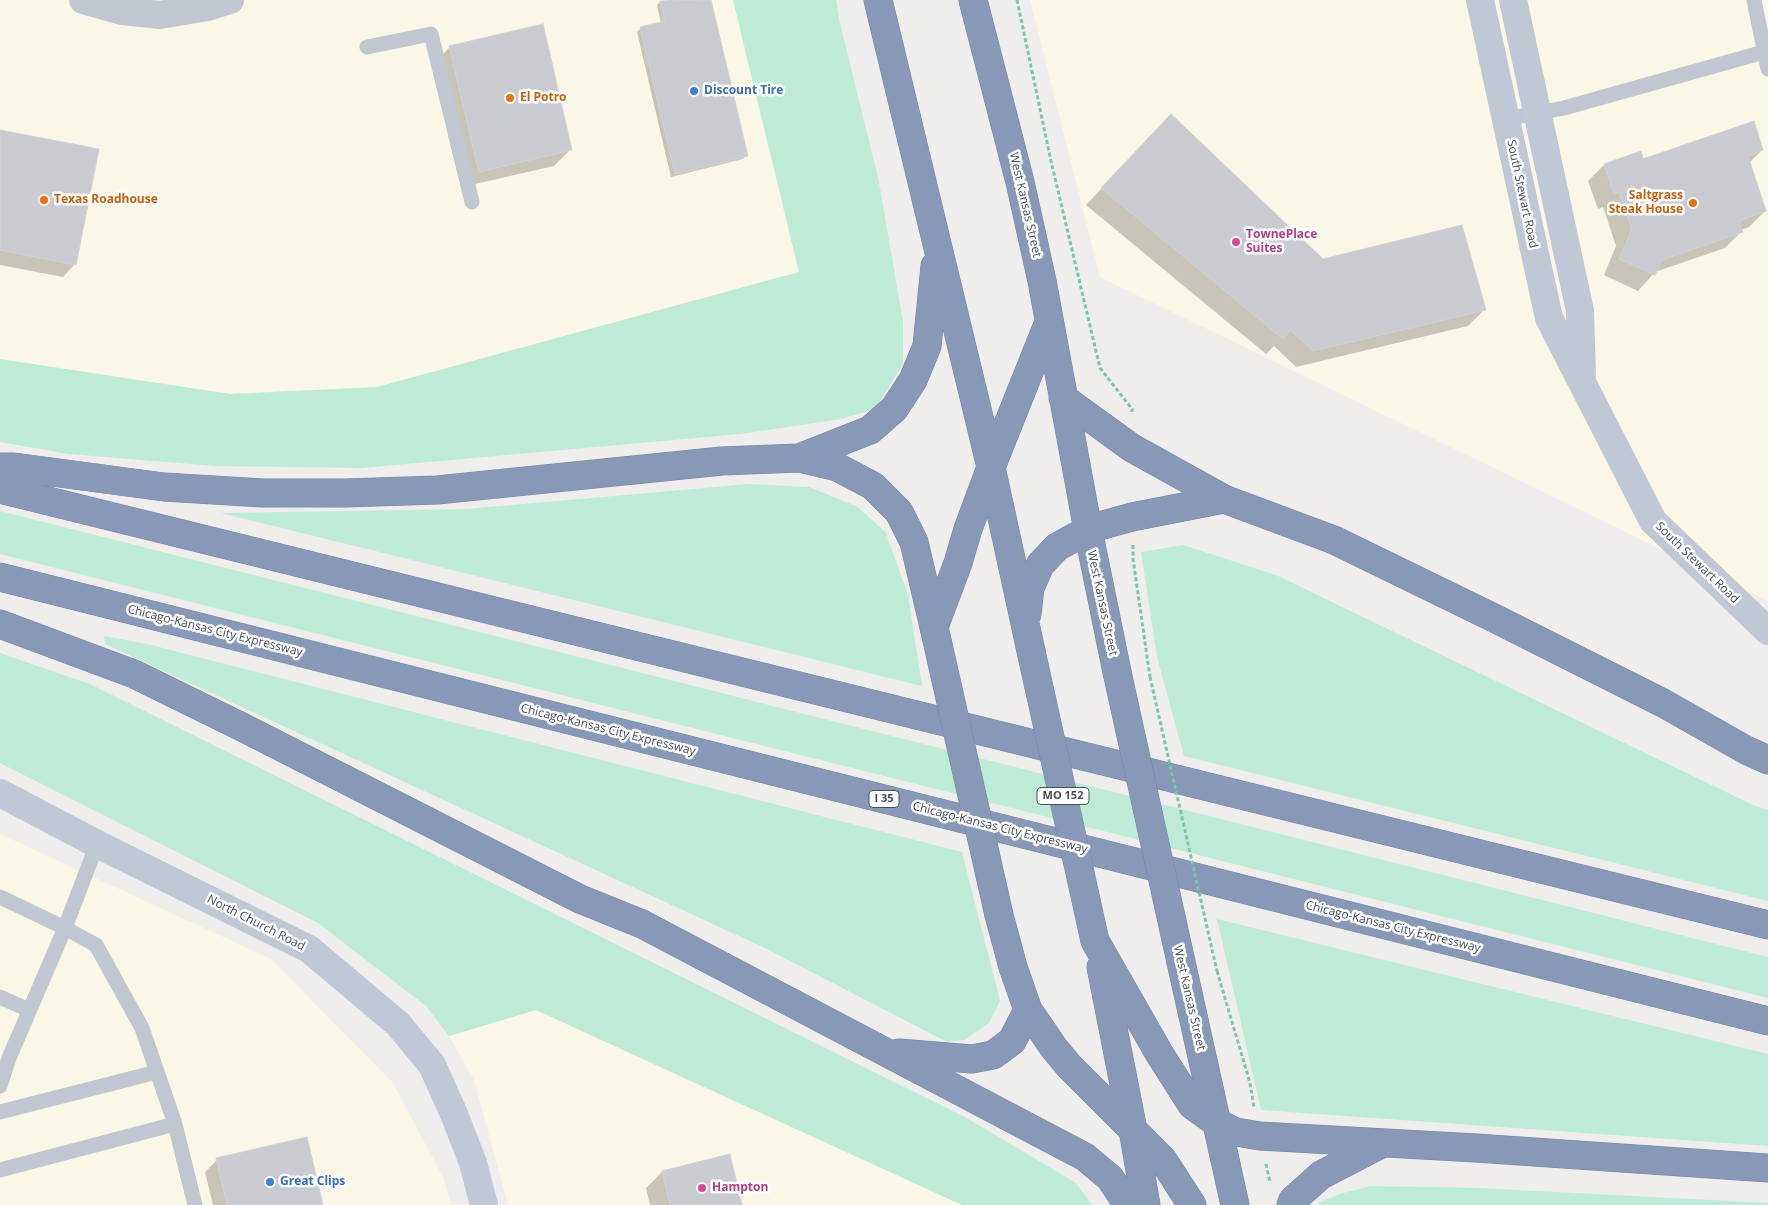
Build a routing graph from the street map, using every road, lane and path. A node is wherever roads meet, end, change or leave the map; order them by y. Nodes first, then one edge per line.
1 (83, 0) edge
2 (230, 0) edge
3 (878, 0) edge
4 (973, 0) edge
5 (1017, 0) edge
6 (1480, 0) edge
7 (1513, 0) edge
8 (1754, 0) edge
9 (367, 47) dead end
10 (1764, 52) junction
11 (1768, 69) edge
12 (1537, 114) junction
13 (1506, 119) junction
14 (1051, 161) dead end
15 (472, 202) dead end
16 (938, 244) junction
17 (1048, 322) junction
18 (1582, 381) junction
19 (1063, 398) junction
20 (799, 458) junction
21 (0, 467) edge
22 (991, 467) junction
23 (0, 489) edge
24 (1224, 499) junction
25 (1088, 530) junction
26 (0, 577) edge
27 (0, 624) edge
28 (934, 627) junction
29 (1768, 631) edge
30 (1028, 639) junction
31 (1150, 677) dead end
32 (1768, 760) edge
33 (0, 793) edge
34 (97, 844) junction
35 (0, 897) edge
36 (1768, 925) edge
37 (64, 928) junction
38 (1096, 941) junction
39 (0, 997) edge
40 (29, 1010) junction
41 (1028, 1010) junction
42 (1768, 1021) edge
43 (886, 1051) junction
44 (157, 1072) junction
45 (0, 1086) edge
46 (0, 1112) edge
47 (1217, 1123) junction
48 (176, 1124) junction
49 (1133, 1130) junction
50 (1260, 1136) junction
51 (1384, 1143) junction
52 (1768, 1168) edge
53 (0, 1170) edge
54 (1292, 1202) edge
55 (195, 1205) edge
56 (484, 1205) edge
57 (1128, 1205) edge
58 (1146, 1205) edge
59 (1192, 1205) edge
60 (1235, 1205) edge

1 - 2 street
3 - 16 highway
4 - 17 highway, West Kansas Street
5 - 14 path
6 - 13 street, South Stewart Road
7 - 12 street, South Stewart Road
8 - 10 lane
9 - 15 lane
10 - 11 lane
10 - 12 lane
12 - 13 lane
12 - 18 street, South Stewart Road
13 - 18 street, South Stewart Road
16 - 20 highway
16 - 22 highway
17 - 19 highway, West Kansas Street
17 - 22 highway
18 - 29 street, South Stewart Road
19 - 24 highway
19 - 25 highway, West Kansas Street
20 - 21 highway
20 - 28 highway
22 - 28 highway
22 - 30 highway
23 - 36 highway
24 - 25 highway
24 - 32 highway
25 - 30 highway
25 - 47 highway, West Kansas Street, bridge
26 - 42 highway, Chicago-Kansas City Expressway / I 35
27 - 43 highway
28 - 41 highway, bridge
30 - 38 highway, MO 152, bridge
31 - 50 path, bridge
33 - 34 street, North Church Road
34 - 37 lane
34 - 56 street, North Church Road
35 - 37 lane
37 - 40 lane
37 - 44 lane
38 - 47 highway
38 - 49 highway, MO 152
39 - 40 lane
40 - 45 lane
41 - 43 highway
41 - 49 highway
43 - 57 highway
44 - 46 lane
44 - 48 lane
47 - 50 highway
47 - 60 highway, West Kansas Street
48 - 53 lane
48 - 55 lane
49 - 58 highway, MO 152
49 - 59 highway
50 - 51 highway
50 - 54 path
51 - 52 highway
51 - 54 highway

